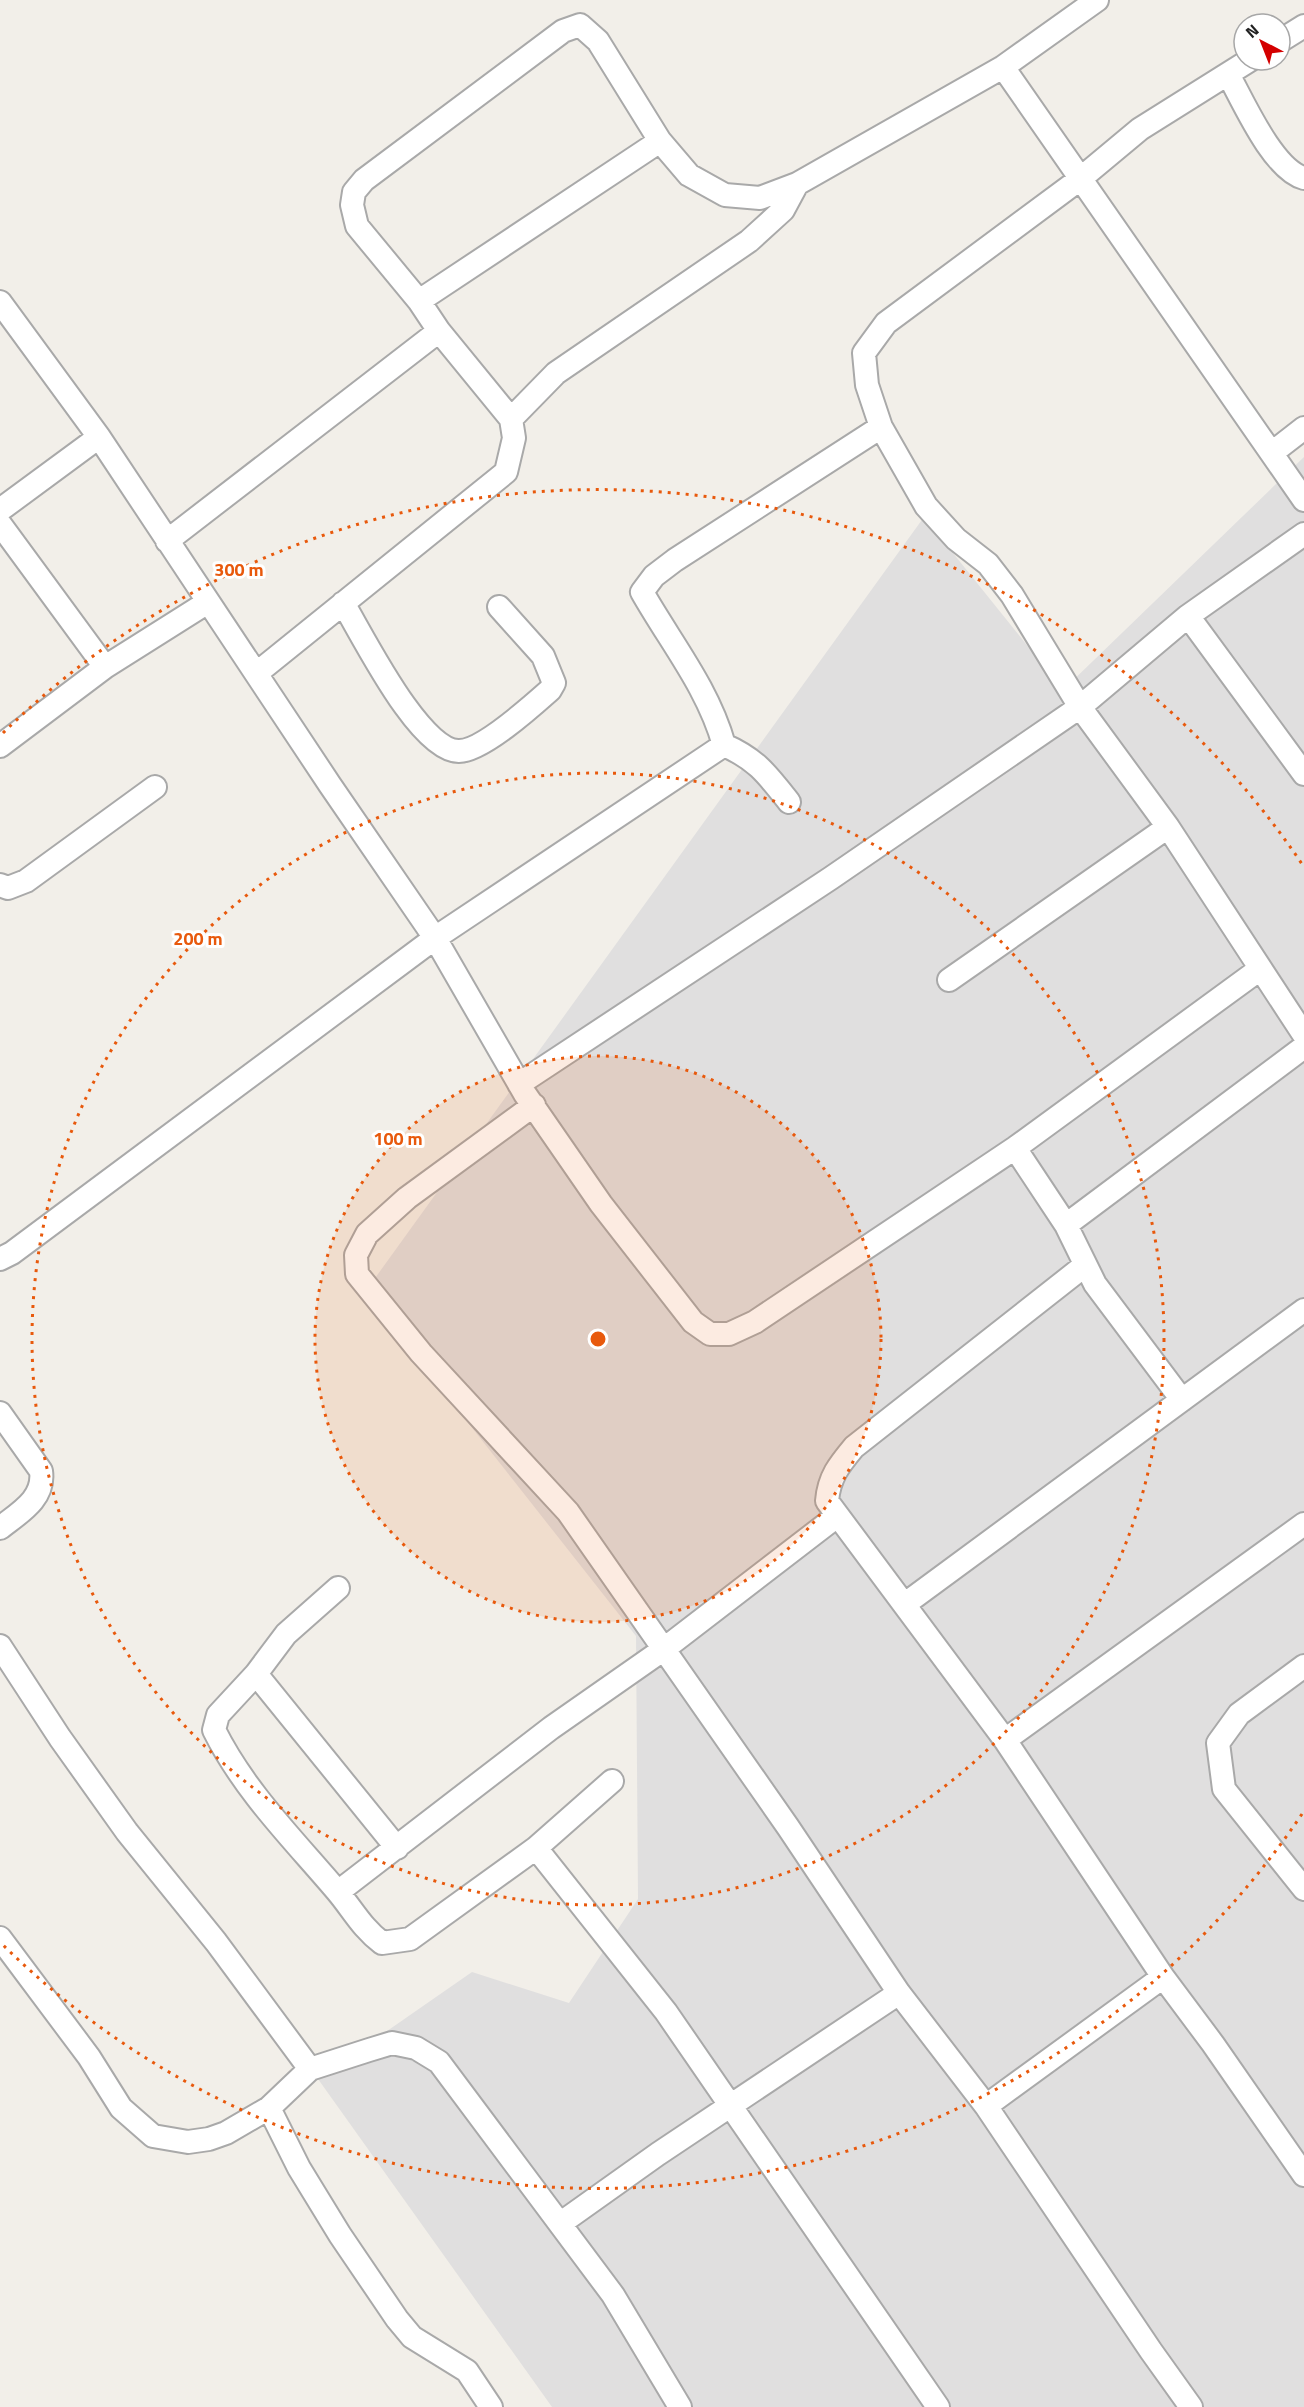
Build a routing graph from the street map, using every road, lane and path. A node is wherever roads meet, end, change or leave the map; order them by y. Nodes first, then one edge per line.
1 (1097, 0) edge
2 (1003, 67) junction
3 (1232, 71) edge
4 (1228, 74) junction
5 (660, 141) junction
6 (1304, 178) edge
7 (1080, 179) junction
8 (797, 184) junction
9 (0, 302) edge
10 (419, 302) junction
11 (439, 331) junction
12 (511, 419) junction
13 (881, 427) junction
14 (1304, 428) edge
15 (99, 437) junction
16 (1273, 452) junction
17 (1304, 500) edge
18 (0, 510) edge
19 (0, 524) edge
20 (1304, 534) edge
21 (167, 541) junction
22 (208, 602) junction
23 (343, 603) junction
24 (499, 607) dead end
25 (1188, 616) junction
26 (105, 667) junction
27 (257, 673) junction
28 (1080, 708) junction
29 (2, 738) edge
30 (723, 745) junction
31 (1304, 774) edge
32 (155, 787) dead end
33 (789, 802) dead end
34 (1168, 828) junction
35 (0, 885) edge
36 (435, 938) junction
37 (1260, 969) junction
38 (949, 980) dead end
39 (1304, 1035) edge
40 (1304, 1047) edge
41 (519, 1084) junction
42 (534, 1105) junction
43 (1016, 1148) junction
44 (1066, 1225) junction
45 (0, 1258) edge
46 (1084, 1266) junction
47 (1304, 1310) edge
48 (1182, 1400) junction
49 (0, 1413) edge
50 (837, 1516) junction
51 (1304, 1524) edge
52 (0, 1528) edge
53 (338, 1588) dead end
54 (905, 1604) junction
55 (0, 1646) edge
56 (664, 1649) junction
57 (1304, 1666) edge
58 (256, 1674) junction
59 (1005, 1740) junction
60 (612, 1781) dead end
61 (397, 1848) junction
62 (536, 1848) junction
63 (1304, 1889) edge
64 (338, 1892) junction
65 (0, 1938) edge
66 (1162, 1977) junction
67 (899, 1993) junction
68 (310, 2070) junction
69 (732, 2105) junction
70 (986, 2106) junction
71 (269, 2109) junction
72 (1300, 2164) edge
73 (561, 2223) junction
74 (491, 2407) edge
75 (680, 2407) edge
76 (938, 2407) edge
77 (1191, 2407) edge

1 - 2 street
2 - 7 street
2 - 8 street
3 - 4 street
4 - 6 street
4 - 7 street
5 - 8 street
5 - 10 street
5 - 10 street
7 - 13 street
7 - 16 street
8 - 12 street
9 - 15 street
10 - 11 street
11 - 12 street
11 - 21 street
12 - 23 street
13 - 28 street
13 - 30 street
14 - 16 street
15 - 18 street
15 - 21 street
16 - 17 street
19 - 26 street
20 - 25 street
21 - 22 street
22 - 26 street
22 - 27 street
23 - 24 street
23 - 27 street
25 - 28 street
25 - 31 street
26 - 29 street
27 - 36 street
28 - 34 street
28 - 41 street
30 - 33 street
30 - 36 street
32 - 35 street
34 - 37 street
34 - 38 street
36 - 41 street
36 - 45 street
37 - 39 street
37 - 43 street
40 - 44 street
41 - 42 street
42 - 43 street
42 - 56 street
43 - 44 street
44 - 46 street
46 - 48 street
46 - 50 street
47 - 48 street
48 - 54 street
49 - 52 street
50 - 54 street
50 - 56 street
51 - 59 street
53 - 58 street
54 - 59 street
55 - 68 street
56 - 61 street
56 - 67 street
57 - 63 street
58 - 61 street
58 - 64 street
59 - 66 street
60 - 62 street
61 - 64 street
62 - 64 street
62 - 69 street
65 - 71 street
66 - 70 street
66 - 72 street
67 - 69 street
67 - 70 street
68 - 71 street
68 - 73 street
69 - 73 street
69 - 76 street
70 - 77 street
71 - 74 street
73 - 75 street

